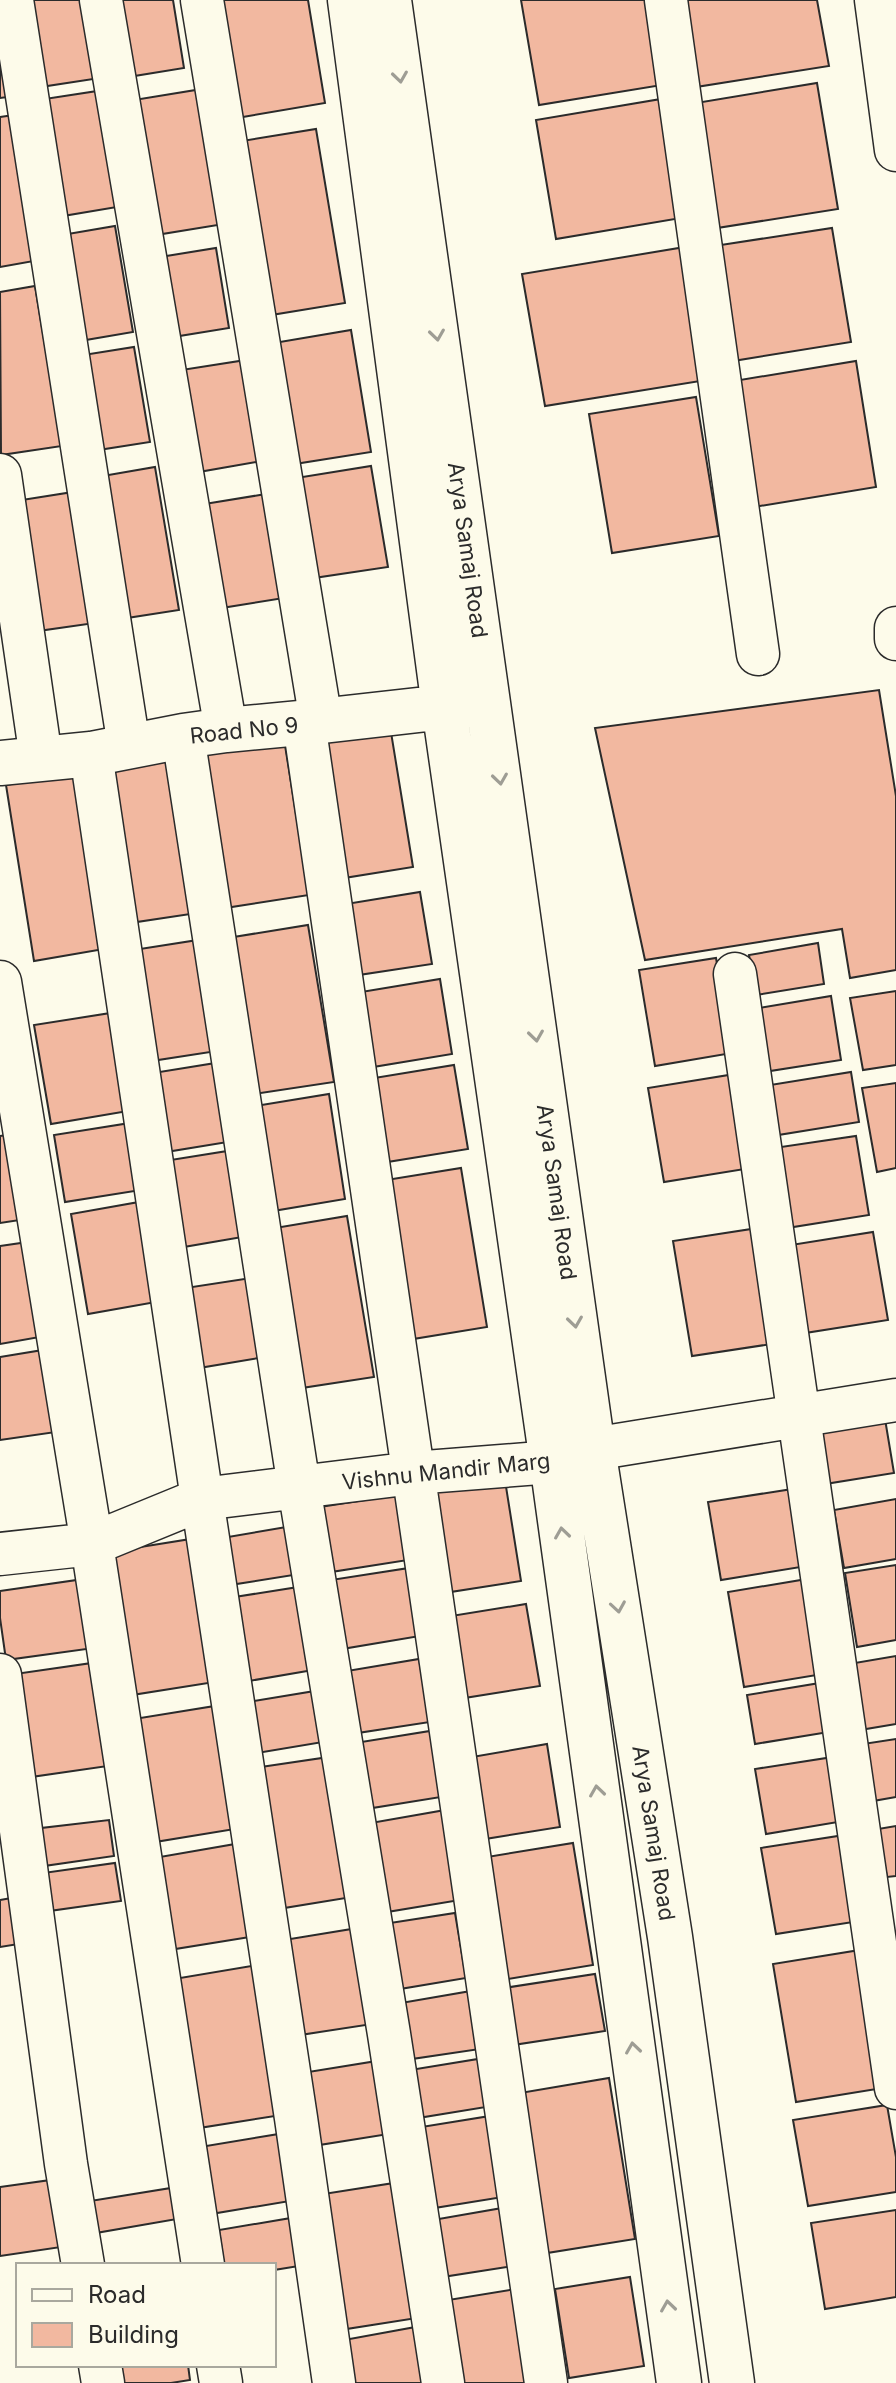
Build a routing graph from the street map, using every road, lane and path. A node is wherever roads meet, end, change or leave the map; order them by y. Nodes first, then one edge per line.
1 (12, 0) edge
2 (101, 0) edge
3 (202, 0) edge
4 (350, 0) edge
5 (389, 0) edge
6 (666, 0) edge
7 (876, 0) edge
8 (896, 150) edge
9 (0, 475) edge
10 (758, 654) dead end
11 (490, 702) junction
12 (444, 707) junction
13 (312, 722) junction
14 (226, 730) junction
15 (183, 736) junction
16 (110, 750) junction
17 (20, 760) edge
18 (735, 974) dead end
19 (0, 982) edge
20 (896, 1400) edge
21 (797, 1414) junction
22 (593, 1449) junction
23 (552, 1462) junction
24 (413, 1473) junction
25 (299, 1487) junction
26 (202, 1499) junction
27 (92, 1544) junction
28 (0, 1554) edge
29 (0, 1675) edge
30 (896, 2088) edge
31 (83, 2263) edge
32 (203, 2263) edge
33 (334, 2383) edge
34 (443, 2383) edge
35 (546, 2383) edge
36 (679, 2383) edge
37 (732, 2383) edge

1 - 16 street
2 - 14 street
3 - 13 street
4 - 12 street
5 -> 11 street, Arya Samaj Road
6 - 10 street
7 - 8 street
9 - 17 street
11 - 12 street, Road No 9
11 -> 22 street, Arya Samaj Road
12 - 13 street, Road No 9
12 - 23 street
13 - 14 street, Road No 9
13 - 24 street
14 - 15 street, Road No 9
15 - 16 street, Road No 9
15 - 25 street
16 - 17 street, Road No 9
16 - 26 street
18 - 21 street
19 - 27 street
20 - 21 street, Vishnu Mandir Marg
21 - 22 street, Vishnu Mandir Marg
21 - 30 street
22 - 23 street, Vishnu Mandir Marg
22 -> 37 street, Arya Samaj Road
23 - 24 street, Vishnu Mandir Marg
36 -> 23 street
24 - 25 street, Vishnu Mandir Marg
24 - 35 street
25 - 26 street, Vishnu Mandir Marg
25 - 34 street
26 - 27 street, Vishnu Mandir Marg
26 - 33 street
27 - 28 street, Vishnu Mandir Marg
27 - 32 street
29 - 31 street

